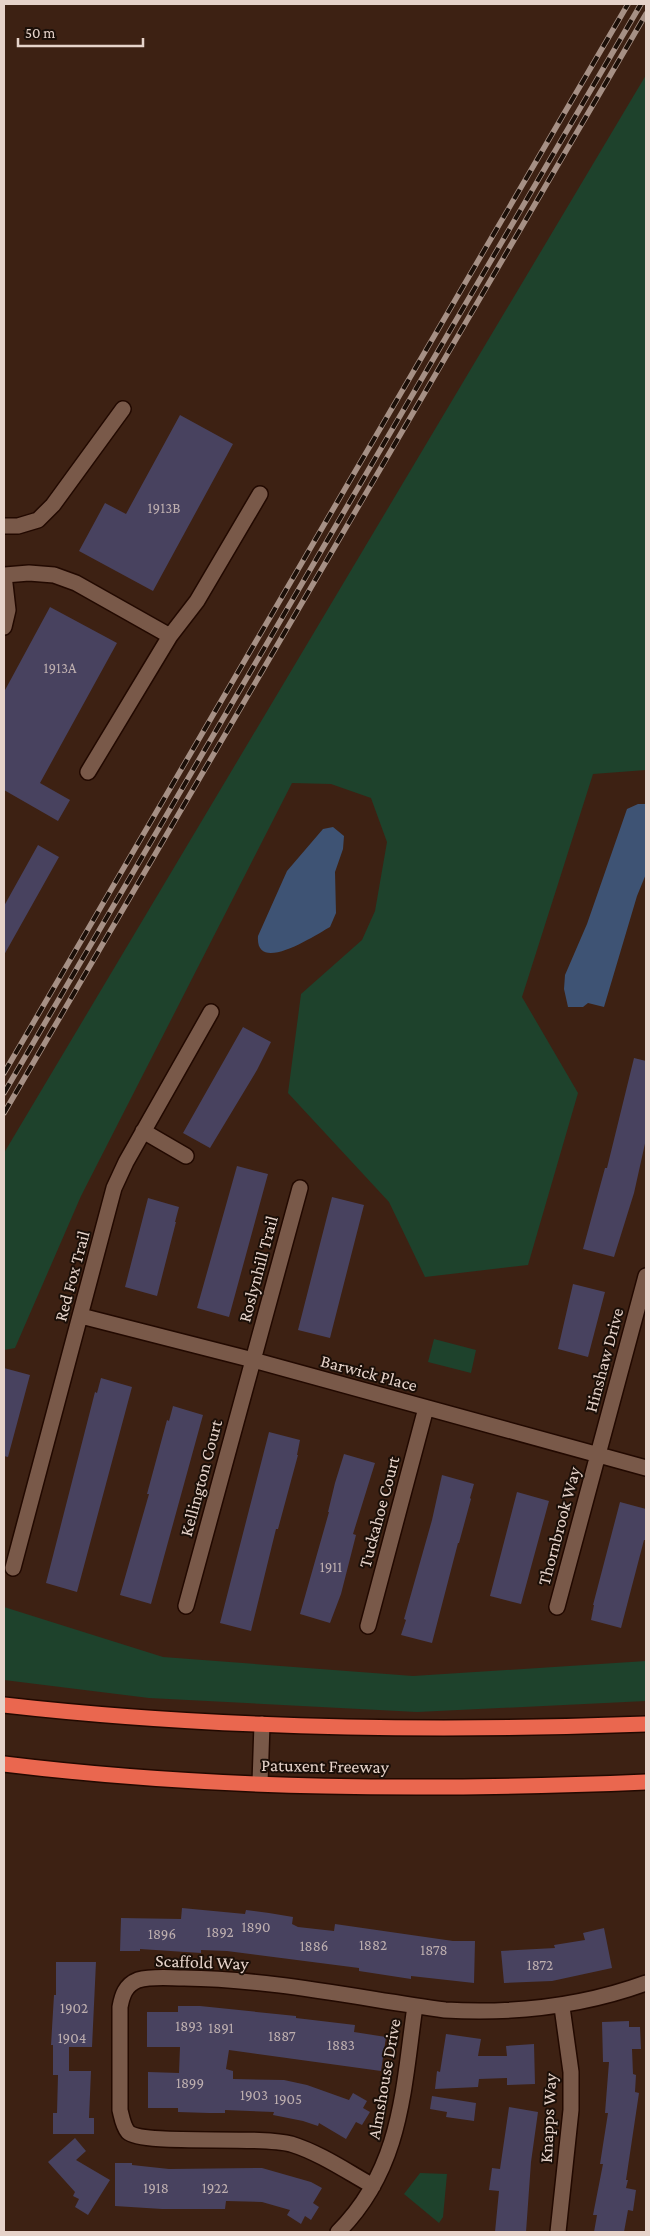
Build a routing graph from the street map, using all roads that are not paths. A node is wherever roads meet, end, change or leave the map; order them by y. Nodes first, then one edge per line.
1 (124, 409) dead end
2 (260, 494) dead end
3 (4, 526) edge
4 (4, 575) edge
5 (4, 628) edge
6 (170, 636) junction
7 (88, 772) dead end
8 (211, 1012) dead end
9 (143, 1131) junction
10 (186, 1156) dead end
11 (300, 1188) dead end
12 (646, 1276) edge
13 (81, 1316) junction
14 (253, 1360) junction
15 (426, 1408) junction
16 (598, 1454) junction
17 (646, 1468) edge
18 (13, 1568) dead end
19 (186, 1606) dead end
20 (556, 1608) dead end
21 (368, 1626) dead end
22 (4, 1704) edge
23 (262, 1724) junction
24 (646, 1724) edge
25 (4, 1764) edge
26 (646, 1782) edge
27 (260, 1783) junction
28 (646, 1983) edge
29 (416, 2006) junction
30 (562, 2007) junction
31 (373, 2186) junction
32 (338, 2232) edge
33 (558, 2232) edge

1 - 3 street
2 - 6 street
4 - 5 street
4 - 6 street
6 - 7 street
8 - 9 street, Red Fox Trail
9 - 10 street
9 - 13 street, Red Fox Trail
11 - 14 street, Roslynhill Trail
12 - 16 street, Hinshaw Drive
13 - 14 street, Barwick Place
13 - 18 street, Red Fox Trail
14 - 15 street, Barwick Place
14 - 19 street, Kellington Court
15 - 16 street, Barwick Place
15 - 21 street, Tuckahoe Court
16 - 17 street, Barwick Place
16 - 20 street, Thornbrook Way
22 - 23 highway
23 - 24 highway
23 - 27 street
25 - 27 highway, Patuxent Freeway
26 - 27 highway, Patuxent Freeway
28 - 30 street, Scaffold Way
29 - 30 street, Scaffold Way
29 - 31 street, Almshouse Drive
29 - 31 street, Scaffold Way
30 - 33 street, Knapps Way
31 - 32 street, Almshouse Drive

